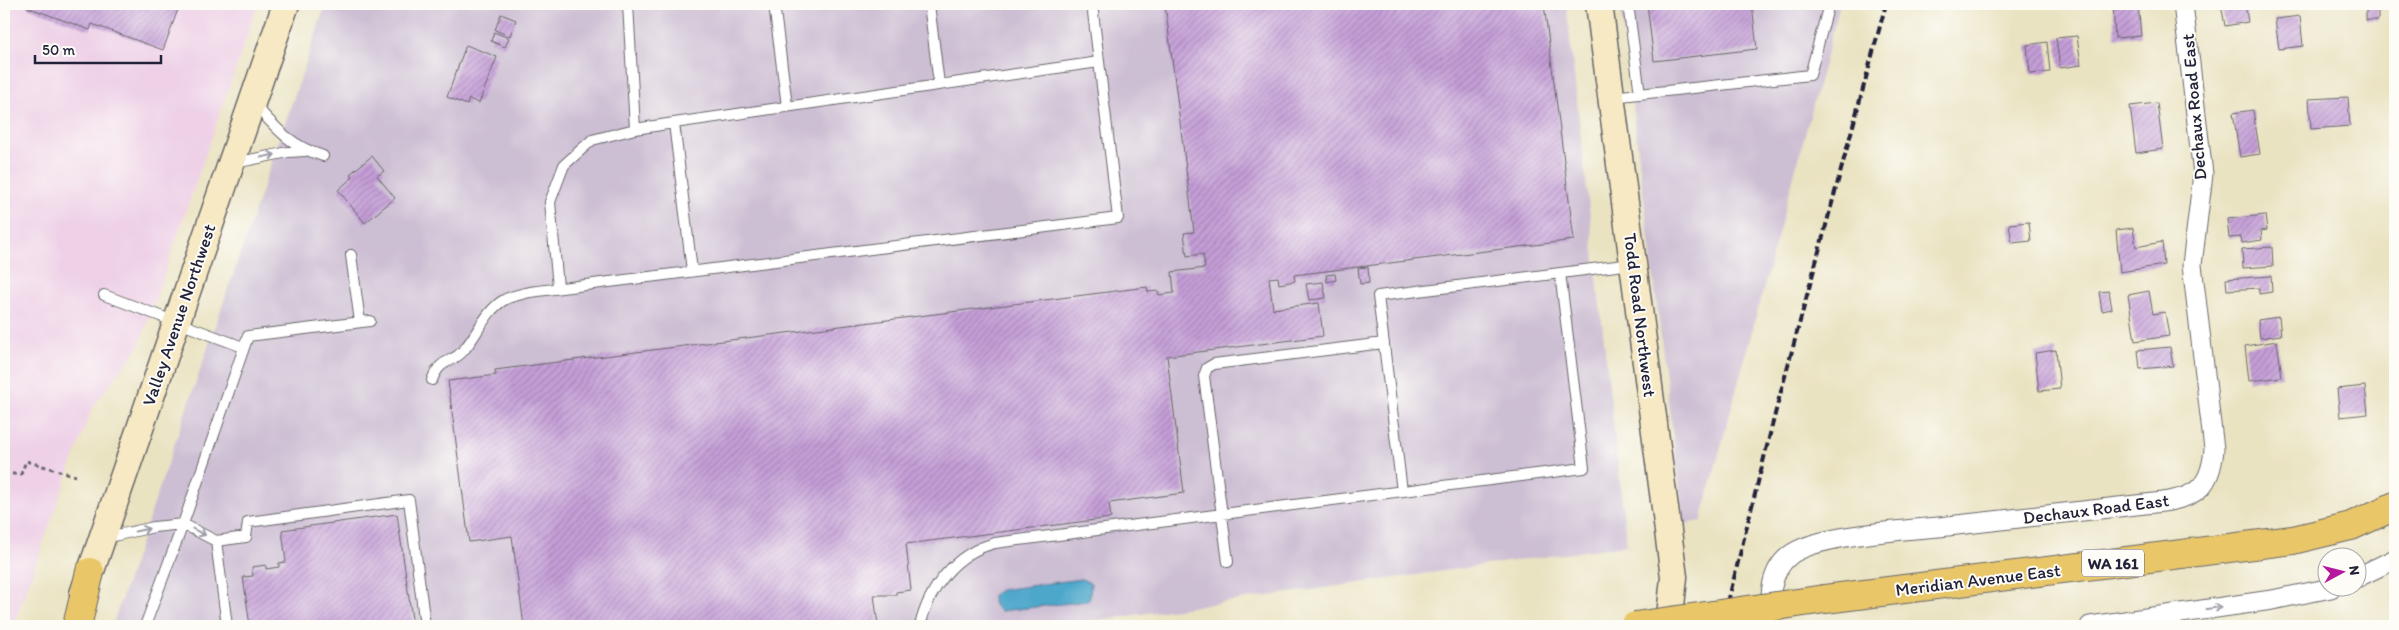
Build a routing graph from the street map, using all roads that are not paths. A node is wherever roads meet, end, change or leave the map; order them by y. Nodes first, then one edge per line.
1 (286, 4) edge
2 (628, 4) edge
3 (774, 4) edge
4 (929, 4) edge
5 (1092, 4) edge
6 (1599, 4) edge
7 (1628, 4) edge
8 (1830, 4) edge
9 (2183, 4) edge
10 (1099, 62) junction
11 (939, 84) junction
12 (1640, 94) junction
13 (1611, 97) junction
14 (252, 103) junction
15 (787, 106) junction
16 (674, 123) junction
17 (636, 129) junction
18 (305, 151) junction
19 (323, 156) dead end
20 (231, 164) junction
21 (351, 255) dead end
22 (1633, 264) junction
23 (692, 270) junction
24 (1560, 273) junction
25 (558, 287) junction
26 (104, 295) dead end
27 (176, 323) junction
28 (1384, 343) junction
29 (243, 347) junction
30 (432, 380) dead end
31 (1402, 491) junction
32 (2395, 506) edge
33 (1222, 514) junction
34 (183, 524) junction
35 (102, 538) junction
36 (216, 541) junction
37 (2395, 559) edge
38 (1228, 562) dead end
39 (90, 572) joint
40 (2366, 573) edge
41 (2316, 591) edge
42 (2165, 620) edge
43 (2102, 625) edge
44 (73, 626) edge
45 (145, 626) edge
46 (227, 626) edge
47 (425, 626) edge
48 (920, 626) edge
49 (1635, 626) edge
50 (1669, 626) edge
51 (1771, 626) edge

1 - 14 street, Valley Avenue Northwest
2 - 17 lane
3 - 15 lane
4 - 11 lane
5 - 10 lane
6 - 13 street, Todd Road Northwest
7 - 12 lane
8 - 12 lane
9 - 51 street, Dechaux Road East
10 - 11 lane
10 - 23 lane
11 - 15 lane
12 - 13 lane
13 - 22 street, Todd Road Northwest
14 - 18 lane
14 - 20 street, Valley Avenue Northwest
15 - 16 lane
16 - 17 lane
16 - 23 lane
17 - 25 lane
18 - 19 lane
20 -> 18 lane
20 - 27 street, Valley Avenue Northwest
21 - 29 lane
22 - 24 lane
22 - 50 street, Todd Road Northwest
23 - 25 lane
24 - 28 lane
24 - 31 lane
25 - 30 lane
26 - 27 lane
27 - 29 lane
27 - 35 street, Valley Avenue Northwest
28 - 31 lane
28 - 33 lane
29 - 34 lane
31 - 33 lane
32 - 49 main road, Meridian Avenue East / WA 161, bridge
33 - 38 lane
33 - 48 lane
35 -> 34 lane
34 -> 36 lane
34 - 45 lane
35 - 39 street, Valley Avenue Northwest
36 - 46 lane
36 - 47 lane
37 - 40 street
39 - 44 main road
42 -> 41 street
42 - 43 street

